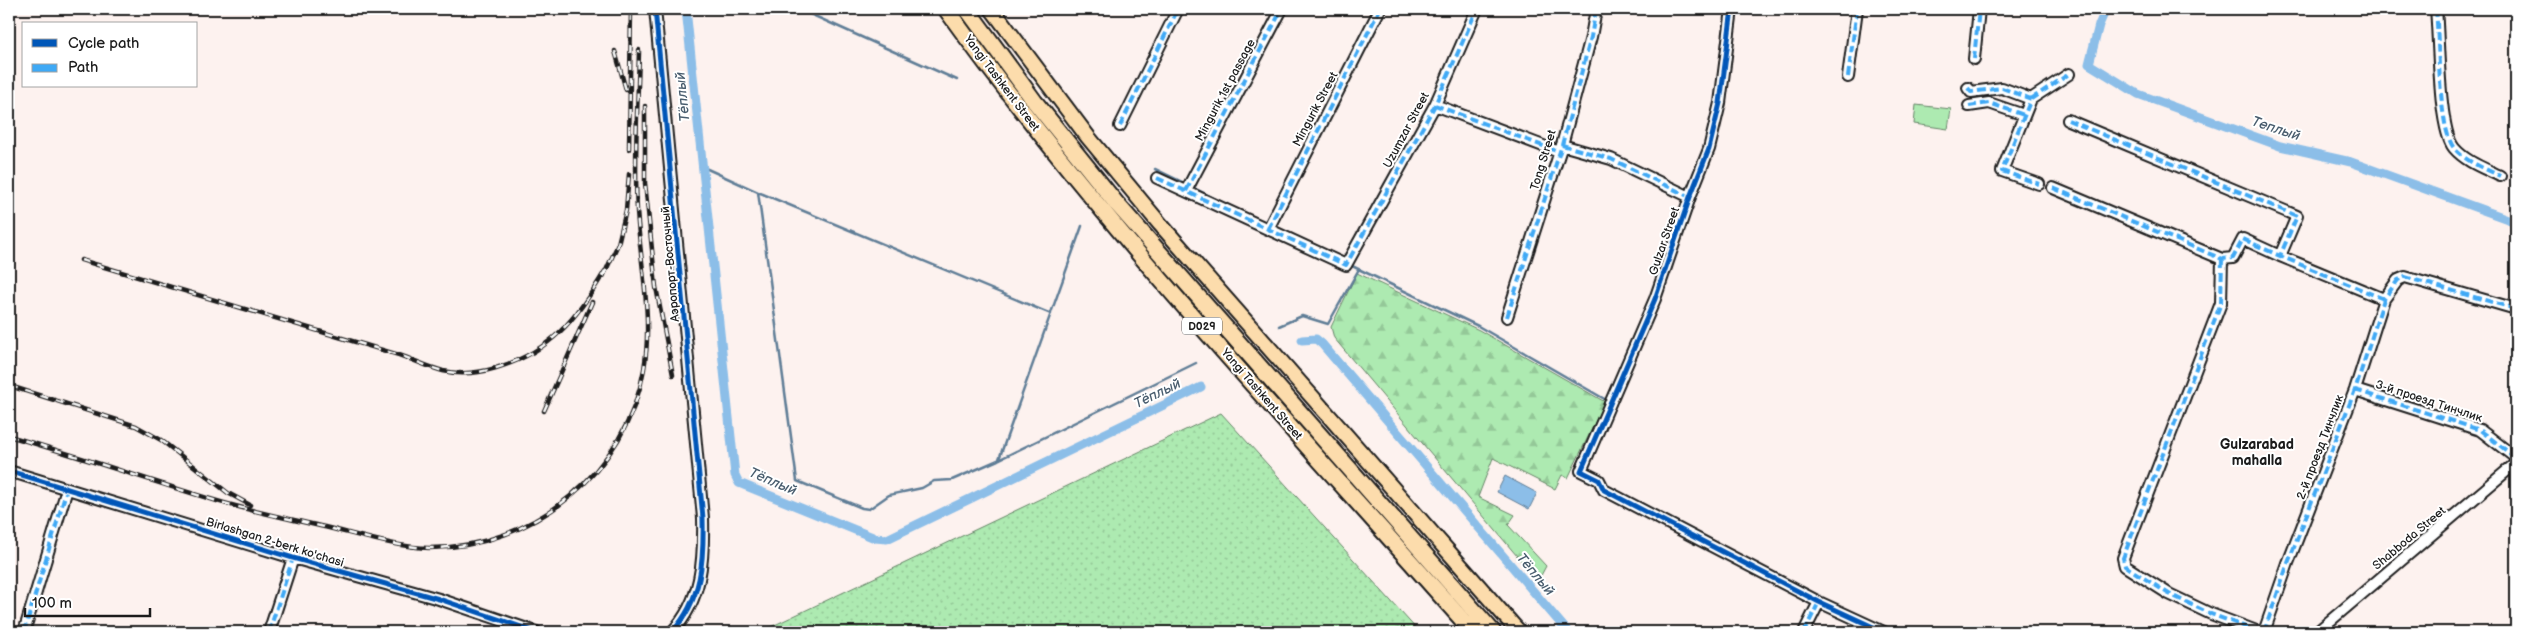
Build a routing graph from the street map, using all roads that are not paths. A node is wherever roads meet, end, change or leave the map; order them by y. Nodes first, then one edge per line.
1 (656, 9) edge
2 (946, 9) edge
3 (967, 9) edge
4 (992, 9) edge
5 (1178, 9) edge
6 (1282, 9) edge
7 (1380, 9) edge
8 (1477, 9) edge
9 (1596, 9) edge
10 (1732, 9) edge
11 (1857, 9) edge
12 (1979, 9) edge
13 (2436, 9) edge
14 (1974, 59) dead end
15 (2069, 74) dead end
16 (1848, 77) dead end
17 (1968, 88) dead end
18 (2032, 98) junction
19 (1435, 105) junction
20 (1969, 106) dead end
21 (2024, 115) junction
22 (2068, 120) dead end
23 (1120, 126) dead end
24 (1560, 148) junction
25 (2500, 176) dead end
26 (1157, 178) dead end
27 (2039, 184) dead end
28 (1188, 187) junction
29 (2053, 188) dead end
30 (1690, 197) junction
31 (1269, 225) junction
32 (2280, 256) junction
33 (2222, 259) junction
34 (2384, 299) junction
35 (2516, 309) edge
36 (1507, 317) dead end
37 (2355, 390) junction
38 (2516, 458) edge
39 (2516, 463) edge
40 (9, 471) edge
41 (67, 489) junction
42 (293, 558) junction
43 (1819, 602) junction
44 (24, 632) edge
45 (269, 632) edge
46 (536, 632) edge
47 (672, 632) edge
48 (1473, 632) edge
49 (1493, 632) edge
50 (1519, 632) edge
51 (1804, 632) edge
52 (1884, 632) edge
53 (2259, 632) edge
54 (2264, 632) edge
55 (2317, 632) edge

1 - 47 street, Аэропорт-Восточный
2 - 48 highway, Yangi Tashkent Street / D029
3 - 49 highway, Yangi Tashkent Street / D029
4 - 50 main road
5 - 23 street
6 - 28 street, Mingurik 1st passage
7 - 31 street, Mingurik Street
8 - 19 street, Uzumzar Street
9 - 24 street, Tong Street
10 - 30 street, Gulzar Street
11 - 16 street
12 - 14 street
13 - 25 street
15 - 18 street
17 - 18 street
18 - 21 street
19 - 24 street
19 - 31 street, Uzumzar Street
20 - 21 street
21 - 27 street
22 - 32 street
24 - 30 street
24 - 36 street, Tong Street
26 - 28 street
28 - 31 street
29 - 33 street
30 - 43 street, Gulzar Street
32 - 33 street
32 - 34 street
33 - 53 street
34 - 35 street, 2-й проезд Тинчлик
34 - 37 street, 2-й проезд Тинчлик
37 - 38 street, 3-й проезд Тинчлик
37 - 54 street, 2-й проезд Тинчлик
39 - 55 street, Shabboda Street
40 - 41 street, Birlashgan 2-berk ko'chasi
41 - 42 street, Birlashgan 2-berk ko'chasi
41 - 44 street
42 - 45 street
42 - 46 street, Birlashgan 2-berk ko'chasi
43 - 51 street
43 - 52 street

